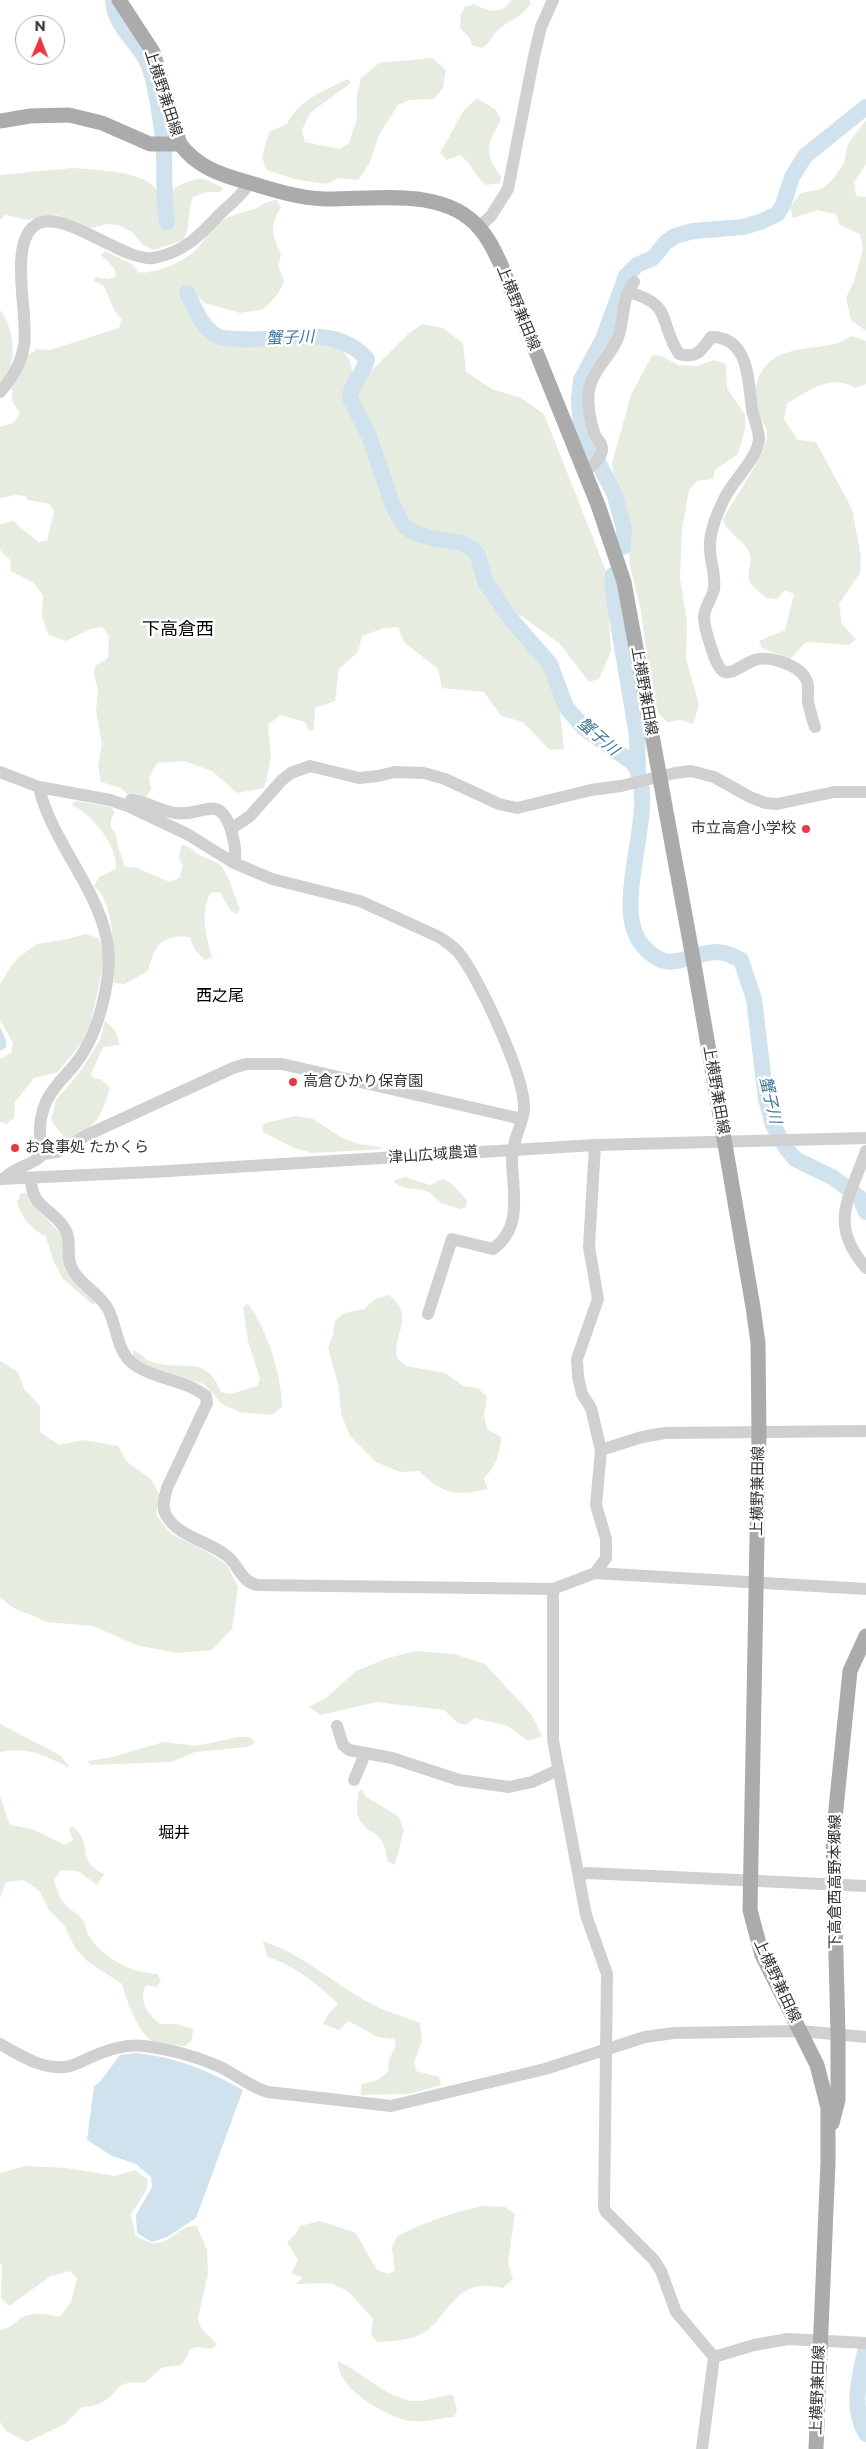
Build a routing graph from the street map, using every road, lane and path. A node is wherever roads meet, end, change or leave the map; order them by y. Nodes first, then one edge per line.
1 (119, 0) edge
2 (553, 0) edge
3 (0, 122) edge
4 (170, 145) junction
5 (249, 183) junction
6 (479, 227) junction
7 (0, 392) edge
8 (588, 469) junction
9 (815, 727) dead end
10 (0, 772) edge
11 (660, 776) junction
12 (39, 787) junction
13 (866, 792) edge
14 (128, 806) junction
15 (231, 829) junction
16 (234, 863) junction
17 (522, 1119) junction
18 (866, 1138) edge
19 (724, 1140) junction
20 (596, 1145) junction
21 (513, 1150) junction
22 (866, 1151) edge
23 (43, 1154) junction
24 (3, 1178) edge
25 (31, 1178) junction
26 (866, 1268) edge
27 (428, 1314) dead end
28 (866, 1431) edge
29 (759, 1434) junction
30 (601, 1450) junction
31 (595, 1573) junction
32 (756, 1581) junction
33 (553, 1589) junction
34 (866, 1589) edge
35 (866, 1636) edge
36 (337, 1726) dead end
37 (365, 1754) junction
38 (558, 1770) junction
39 (354, 1780) dead end
40 (578, 1875) junction
41 (749, 1881) junction
42 (833, 1886) junction
43 (866, 1886) edge
44 (801, 2031) junction
45 (838, 2034) junction
46 (866, 2037) edge
47 (0, 2044) edge
48 (605, 2048) junction
49 (828, 2131) junction
50 (820, 2342) junction
51 (862, 2343) edge
52 (714, 2357) junction
53 (702, 2449) edge
54 (816, 2449) edge

1 - 4 main road, 上横野兼田線
2 - 6 street
3 - 4 main road
4 - 5 main road, 上横野兼田線
5 - 6 main road, 上横野兼田線
5 - 7 street
6 - 8 main road, 上横野兼田線
8 - 9 street
8 - 11 main road, 上横野兼田線
10 - 12 street
11 - 13 street
11 - 15 street
11 - 19 main road, 上横野兼田線
12 - 14 street
12 - 23 street
14 - 15 street
14 - 16 street
15 - 16 street
16 - 17 street
17 - 21 street
17 - 23 street
18 - 19 street, 津山広域農道
19 - 20 street, 津山広域農道
19 - 29 main road, 上横野兼田線
20 - 21 street, 津山広域農道
20 - 30 street
21 - 25 street, 津山広域農道
21 - 27 street
22 - 26 street
23 - 24 street
24 - 25 street, 津山広域農道
25 - 33 street
28 - 29 street
29 - 30 street
29 - 32 main road, 上横野兼田線
30 - 31 street
31 - 32 street
31 - 33 street
32 - 34 street
32 - 41 main road, 上横野兼田線
33 - 38 street
35 - 42 main road, 下高倉西高野本郷線
36 - 37 street
37 - 38 street
37 - 39 street
38 - 40 street
40 - 41 street
40 - 48 street
41 - 42 street
41 - 44 main road, 上横野兼田線
42 - 43 street
42 - 45 main road, 下高倉西高野本郷線
44 - 45 street
44 - 48 street
44 - 49 main road, 上横野兼田線
45 - 46 street
45 - 49 main road, 下高倉西高野本郷線
47 - 48 street
48 - 52 street
49 - 50 main road, 上横野兼田線
50 - 51 street
50 - 52 street
50 - 54 main road, 上横野兼田線
52 - 53 street

